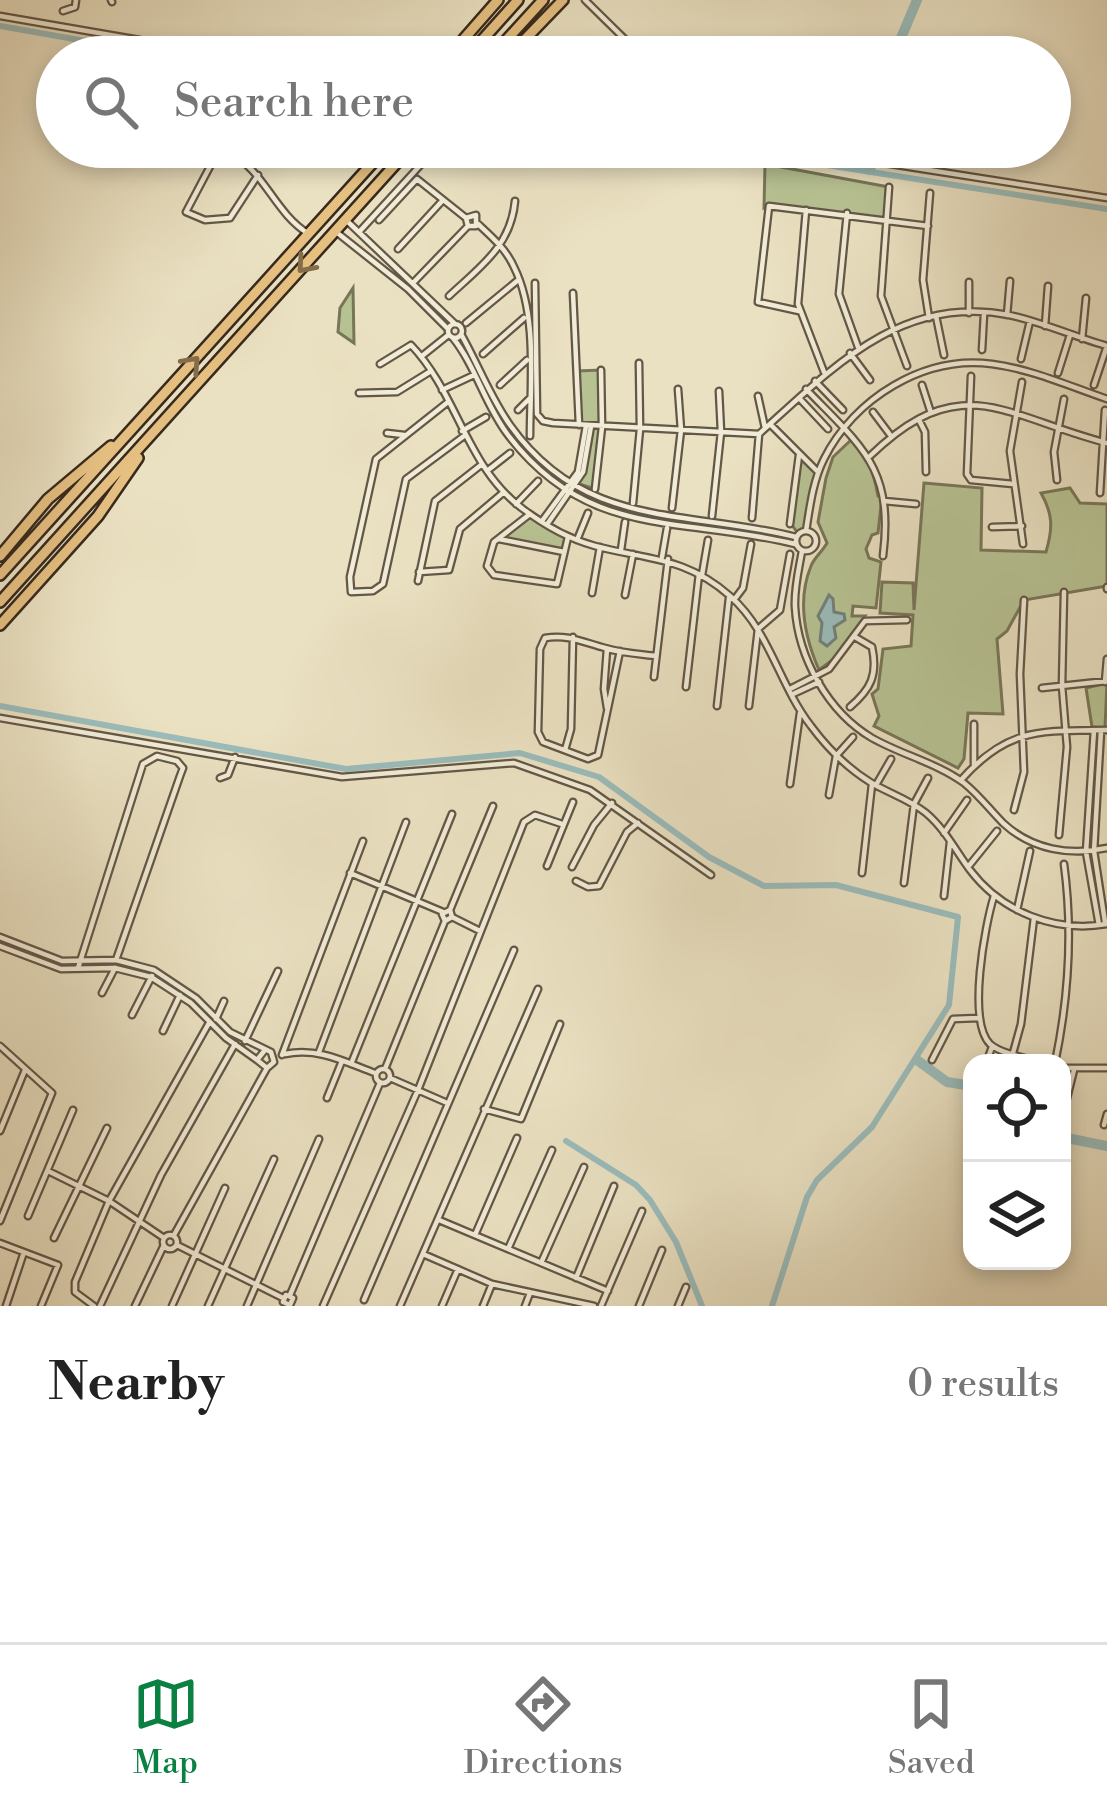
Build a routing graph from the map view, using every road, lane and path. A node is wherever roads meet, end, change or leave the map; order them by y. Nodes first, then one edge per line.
1 (76, 0) edge
2 (499, 0) edge
3 (518, 0) edge
4 (543, 0) edge
5 (561, 0) edge
6 (585, 0) edge
7 (597, 0) edge
8 (63, 10) dead end
9 (599, 12) junction
10 (0, 16) edge
11 (99, 36) edge
12 (467, 36) edge
13 (486, 36) edge
14 (510, 36) edge
15 (528, 36) edge
16 (622, 36) edge
17 (210, 168) edge
18 (250, 168) edge
19 (368, 168) edge
20 (393, 168) edge
21 (418, 168) edge
22 (914, 168) edge
23 (258, 175) junction
24 (889, 187) dead end
25 (930, 193) dead end
26 (1107, 198) edge
27 (443, 200) junction
28 (514, 201) dead end
29 (479, 203) dead end
30 (806, 209) junction
31 (847, 214) junction
32 (886, 219) junction
33 (346, 220) junction
34 (379, 220) dead end
35 (477, 220) junction
36 (467, 222) junction
37 (928, 226) junction
38 (335, 231) junction
39 (360, 232) junction
40 (308, 234) junction
41 (502, 246) junction
42 (398, 250) dead end
43 (518, 280) junction
44 (1010, 281) dead end
45 (414, 282) junction
46 (969, 282) dead end
47 (535, 283) dead end
48 (1048, 286) dead end
49 (408, 289) junction
50 (573, 293) dead end
51 (449, 296) dead end
52 (1086, 298) dead end
53 (799, 311) junction
54 (969, 313) junction
55 (984, 314) junction
56 (1007, 315) junction
57 (526, 317) junction
58 (932, 317) junction
59 (1030, 321) junction
60 (466, 322) dead end
61 (1045, 326) junction
62 (892, 330) junction
63 (451, 332) junction
64 (461, 334) junction
65 (1070, 335) junction
66 (1082, 339) junction
67 (1107, 346) edge
68 (858, 347) junction
69 (982, 350) dead end
70 (850, 352) junction
71 (483, 354) dead end
72 (944, 355) dead end
73 (422, 356) junction
74 (529, 358) junction
75 (1022, 359) dead end
76 (639, 363) dead end
77 (380, 364) dead end
78 (907, 366) dead end
79 (602, 370) dead end
80 (431, 371) junction
81 (824, 372) junction
82 (1058, 373) dead end
83 (474, 375) junction
84 (971, 376) dead end
85 (870, 380) dead end
86 (815, 381) junction
87 (1022, 382) dead end
88 (500, 385) dead end
89 (922, 385) dead end
90 (1094, 385) dead end
91 (678, 389) dead end
92 (806, 389) junction
93 (442, 390) junction
94 (719, 392) dead end
95 (359, 393) dead end
96 (758, 396) dead end
97 (798, 397) junction
98 (530, 398) junction
99 (1064, 399) dead end
100 (1107, 399) edge
101 (448, 402) junction
102 (970, 404) junction
103 (518, 410) dead end
104 (843, 410) dead end
105 (1106, 410) edge
106 (873, 412) dead end
107 (1016, 412) junction
108 (931, 413) junction
109 (486, 417) dead end
110 (917, 418) junction
111 (142, 419) junction
112 (586, 426) junction
113 (602, 427) junction
114 (1058, 427) junction
115 (843, 428) junction
116 (640, 429) junction
117 (765, 429) junction
118 (828, 429) dead end
119 (157, 430) junction
120 (681, 430) junction
121 (721, 432) junction
122 (387, 433) dead end
123 (463, 433) junction
124 (404, 435) junction
125 (530, 436) dead end
126 (891, 436) junction
127 (1104, 442) edge
128 (510, 453) dead end
129 (799, 455) junction
130 (870, 456) junction
131 (484, 468) junction
132 (817, 471) dead end
133 (926, 472) dead end
134 (1057, 479) dead end
135 (538, 481) dead end
136 (1013, 484) junction
137 (568, 489) junction
138 (595, 489) dead end
139 (503, 493) junction
140 (1100, 493) dead end
141 (884, 501) junction
142 (633, 503) dead end
143 (516, 504) junction
144 (916, 504) dead end
145 (672, 508) dead end
146 (38, 512) junction
147 (588, 513) dead end
148 (530, 514) junction
149 (712, 516) dead end
150 (752, 518) dead end
151 (75, 519) junction
152 (50, 521) junction
153 (625, 522) dead end
154 (544, 523) junction
155 (790, 524) dead end
156 (1022, 526) junction
157 (992, 527) dead end
158 (86, 528) junction
159 (667, 528) dead end
160 (806, 531) junction
161 (568, 537) junction
162 (497, 538) junction
163 (577, 540) junction
164 (708, 540) dead end
165 (796, 540) junction
166 (751, 544) dead end
167 (1023, 544) dead end
168 (600, 547) junction
169 (621, 550) junction
170 (802, 551) junction
171 (564, 552) junction
172 (634, 552) junction
173 (790, 554) dead end
174 (0, 556) edge
175 (884, 556) dead end
176 (665, 558) junction
177 (419, 572) junction
178 (701, 574) junction
179 (0, 575) edge
180 (418, 581) dead end
181 (1064, 592) dead end
182 (592, 593) dead end
183 (625, 596) dead end
184 (731, 597) junction
185 (1024, 600) dead end
186 (0, 602) edge
187 (907, 620) dead end
188 (0, 625) edge
189 (758, 629) junction
190 (855, 637) junction
191 (573, 638) junction
192 (608, 649) junction
193 (620, 651) junction
194 (656, 656) junction
195 (1107, 658) edge
196 (654, 677) dead end
197 (818, 680) junction
198 (1106, 681) edge
199 (1062, 686) junction
200 (686, 687) dead end
201 (1042, 688) dead end
202 (791, 692) junction
203 (717, 706) dead end
204 (749, 706) dead end
205 (850, 707) dead end
206 (608, 708) junction
207 (800, 712) junction
208 (0, 718) edge
209 (974, 724) dead end
210 (1067, 730) junction
211 (1101, 730) edge
212 (1023, 735) junction
213 (853, 737) dead end
214 (565, 751) junction
215 (235, 757) junction
216 (836, 757) junction
217 (892, 759) dead end
218 (974, 765) junction
219 (220, 778) dead end
220 (928, 778) dead end
221 (961, 780) junction
222 (790, 784) dead end
223 (874, 784) junction
224 (829, 795) dead end
225 (967, 800) dead end
226 (573, 802) dead end
227 (612, 803) junction
228 (914, 804) junction
229 (493, 806) dead end
230 (1014, 810) dead end
231 (452, 814) dead end
232 (406, 822) dead end
233 (562, 824) junction
234 (638, 824) junction
235 (997, 831) dead end
236 (944, 833) junction
237 (1059, 836) dead end
238 (363, 841) dead end
239 (950, 841) junction
240 (1107, 848) edge
241 (1030, 851) dead end
242 (1090, 851) junction
243 (1064, 864) dead end
244 (547, 866) dead end
245 (572, 867) dead end
246 (968, 867) junction
247 (350, 873) junction
248 (862, 873) dead end
249 (711, 875) dead end
250 (576, 881) dead end
251 (904, 883) dead end
252 (383, 887) junction
253 (944, 896) dead end
254 (994, 896) junction
255 (418, 902) junction
256 (1017, 911) junction
257 (448, 915) junction
258 (1034, 918) junction
259 (1104, 924) edge
260 (1072, 927) junction
261 (481, 931) junction
262 (3, 943) edge
263 (514, 950) dead end
264 (81, 959) junction
265 (116, 964) junction
266 (78, 968) junction
267 (278, 971) dead end
268 (153, 974) junction
269 (538, 988) dead end
270 (102, 993) dead end
271 (181, 995) junction
272 (224, 1001) dead end
273 (133, 1015) dead end
274 (978, 1018) junction
275 (212, 1021) junction
276 (560, 1024) dead end
277 (163, 1031) dead end
278 (245, 1041) junction
279 (235, 1044) junction
280 (0, 1046) edge
281 (992, 1047) junction
282 (265, 1050) junction
283 (319, 1052) junction
284 (1013, 1053) joint
285 (282, 1054) junction
286 (989, 1054) edge
287 (1057, 1054) edge
288 (274, 1058) junction
289 (257, 1060) junction
290 (932, 1060) dead end
291 (342, 1061) junction
292 (351, 1064) junction
293 (267, 1068) junction
294 (1107, 1068) edge
295 (385, 1069) junction
296 (1071, 1069) edge
297 (26, 1070) junction
298 (1075, 1070) junction
299 (376, 1073) junction
300 (390, 1078) junction
301 (380, 1083) junction
302 (1071, 1085) edge
303 (418, 1090) junction
304 (327, 1098) dead end
305 (448, 1102) junction
306 (484, 1109) junction
307 (73, 1110) dead end
308 (1107, 1114) edge
309 (1104, 1125) dead end
310 (107, 1129) dead end
311 (0, 1131) edge
312 (517, 1138) dead end
313 (319, 1139) dead end
314 (552, 1150) dead end
315 (274, 1159) dead end
316 (584, 1167) dead end
317 (48, 1171) junction
318 (0, 1184) edge
319 (79, 1184) junction
320 (614, 1186) dead end
321 (225, 1188) dead end
322 (13, 1189) junction
323 (109, 1201) junction
324 (643, 1210) dead end
325 (28, 1216) dead end
326 (439, 1220) junction
327 (0, 1221) edge
328 (139, 1223) junction
329 (174, 1235) junction
330 (475, 1235) junction
331 (55, 1238) dead end
332 (164, 1242) junction
333 (0, 1243) edge
334 (177, 1245) junction
335 (508, 1249) junction
336 (662, 1250) dead end
337 (24, 1252) junction
338 (423, 1254) junction
339 (195, 1257) junction
340 (541, 1263) junction
341 (458, 1270) junction
342 (224, 1272) junction
343 (576, 1277) junction
344 (492, 1284) junction
345 (255, 1287) junction
346 (686, 1287) dead end
347 (608, 1291) junction
348 (530, 1293) junction
349 (45, 1297) junction
350 (567, 1298) junction
351 (364, 1300) dead end
352 (288, 1301) edge
353 (6, 1306) edge
354 (41, 1306) edge
355 (57, 1306) edge
356 (97, 1306) edge
357 (135, 1306) edge
358 (172, 1306) edge
359 (208, 1306) edge
360 (247, 1306) edge
361 (302, 1306) edge
362 (323, 1306) edge
363 (400, 1306) edge
364 (442, 1306) edge
365 (483, 1306) edge
366 (525, 1306) edge
367 (563, 1306) edge
368 (597, 1306) edge
369 (639, 1306) edge
370 (678, 1306) edge

1 - 8 street
2 - 12 main road
3 - 13 main road
4 - 14 main road
5 - 15 main road
6 - 9 street
7 - 9 street
9 - 16 street
10 - 11 street
17 - 23 street
18 - 23 street
19 - 40 main road
20 - 33 main road
21 - 39 street
22 - 26 street
23 - 40 street
24 - 32 street
25 - 37 street
27 - 34 street
27 - 36 street
27 - 42 street
28 - 41 street
29 - 35 street
30 - 31 street
30 - 53 street
30 - 53 street
31 - 32 street
31 - 68 street
32 - 37 street
32 - 62 street
33 - 38 main road
33 - 39 street
35 - 36 street
35 - 36 street
35 - 41 street
36 - 45 street
37 - 58 street
38 - 49 street
38 -> 119 main road
39 - 45 street
111 -> 40 main road
41 - 43 street
41 - 51 street
43 - 57 street
43 - 60 street
44 - 56 street
45 - 49 street
45 - 63 street
46 - 54 street
47 - 112 street
48 - 61 street
49 - 63 street
50 - 112 street
52 - 66 street
53 - 81 street
54 - 55 street
54 - 58 street
55 - 56 street
55 - 69 street
56 - 59 street
57 - 71 street
57 - 74 street
58 - 62 street
58 - 72 street
59 - 61 street
59 - 75 street
61 - 65 street
62 - 68 street
62 - 78 street
63 - 64 street
63 - 64 street
63 - 73 street
63 - 83 street
64 - 137 street
65 - 66 street
65 - 82 street
66 - 67 street
67 - 90 street
68 - 70 street
70 - 81 street
70 - 85 street
73 - 77 street
73 - 80 street
74 - 88 street
74 - 98 street
76 - 116 street
79 - 113 street
80 - 93 street
80 - 95 street
81 - 86 street
83 - 93 street
83 - 137 street
84 - 102 street
86 - 92 street
86 - 104 street
87 - 107 street
89 - 108 street
91 - 120 street
92 - 97 street
92 - 115 street
93 - 101 street
94 - 121 street
96 - 117 street
97 - 117 street
97 - 118 street
98 - 103 street
98 - 125 street
99 - 114 street
100 - 115 street
101 - 123 street
101 - 124 street
102 - 107 street
102 - 108 street
102 - 136 street
105 - 127 street
106 - 126 street
107 - 114 street
107 - 136 street
108 - 110 street
109 - 123 street
110 - 126 street
110 - 133 street
111 - 146 main road
111 - 152 main road
112 - 113 street
112 - 137 street
113 - 116 street
113 - 138 street
114 - 127 street
114 - 134 street
115 - 130 street
115 - 160 street
116 - 120 street
116 - 142 street
117 - 121 street
117 - 129 street
117 - 150 street
119 - 151 main road
119 - 158 main road
120 - 121 street
120 - 145 street
121 - 149 street
122 - 124 street
123 - 124 street
123 - 131 street
126 - 130 street
127 - 140 street
128 - 131 street
129 - 132 street
129 - 155 street
130 - 141 street
131 - 139 street
131 - 177 street
135 - 143 street
136 - 156 street
137 - 154 street
137 - 165 street
139 - 143 street
139 - 177 street
141 - 144 street
141 - 175 street
143 - 148 street
146 - 152 main road
146 - 174 main road
147 - 163 street
148 - 154 street
148 - 162 street
151 - 158 main road
151 - 186 main road
152 - 179 main road
153 - 169 street
154 - 161 street
156 - 157 street
156 - 167 street
158 - 188 main road
159 - 176 street
160 - 165 street
160 - 170 street
161 - 163 street
161 - 171 street
162 - 171 street
162 - 171 street
163 - 168 street
164 - 178 street
165 - 170 street
166 - 184 street
168 - 169 street
168 - 182 street
169 - 172 street
170 - 197 street
172 - 176 street
172 - 183 street
173 - 189 street
176 - 178 street
176 - 194 street
177 - 180 street
178 - 184 street
178 - 200 street
181 - 199 street
184 - 189 street
184 - 203 street
185 - 212 street
187 - 190 street
189 - 202 street
189 - 204 street
190 - 197 street
190 - 205 street
191 - 192 street
191 - 214 street
191 - 214 street
192 - 193 street
192 - 206 street
193 - 194 street
193 - 206 street
194 - 196 street
195 - 198 street
197 - 202 street
197 - 221 street
198 - 199 street
199 - 201 street
199 - 210 street
202 - 207 street
206 - 214 street
207 - 216 street
207 - 222 street
208 - 215 street
209 - 218 street
210 - 211 street
210 - 212 street
210 - 237 street
211 - 242 street
212 - 218 street
212 - 230 street
213 - 216 street
215 - 219 street
215 - 227 street
216 - 223 street
216 - 224 street
217 - 223 street
218 - 221 street
220 - 228 street
221 - 242 street
223 - 228 street
223 - 248 street
225 - 236 street
226 - 233 street
227 - 234 street
227 - 245 street
228 - 236 street
228 - 251 street
229 - 257 street
231 - 255 street
232 - 252 street
233 - 244 street
233 - 261 street
234 - 249 street
234 - 250 street
235 - 246 street
236 - 239 street
238 - 247 street
239 - 246 street
239 - 253 street
240 - 242 street
241 - 256 street
242 - 259 street
243 - 260 street
246 - 254 street
247 - 252 street
247 - 285 street
252 - 255 street
252 - 283 street
254 - 256 street
254 - 274 street
255 - 257 street
255 - 292 street
256 - 258 street
257 - 261 street
257 - 295 street
258 - 260 street
258 - 284 street
259 - 260 street
260 - 287 street
261 - 303 street
262 - 264 street
262 - 266 street
263 - 305 street
264 - 265 street
264 - 265 street
264 - 266 street
265 - 266 street
265 - 268 street
265 - 270 street
267 - 278 street
268 - 271 street
268 - 273 street
268 - 275 street
269 - 306 street
271 - 275 street
271 - 277 street
272 - 275 street
274 - 281 street
274 - 290 street
275 - 278 street
275 - 279 street
275 - 323 street
276 - 306 street
278 - 282 street
279 - 289 street
279 - 328 street
280 - 297 street
281 - 284 street
281 - 286 street
282 - 288 street
282 - 289 street
283 - 285 street
283 - 291 street
285 - 288 street
288 - 293 street
289 - 293 street
291 - 292 street
291 - 304 street
292 - 299 street
293 - 329 street
294 - 298 street
295 - 299 street
295 - 300 street
296 - 298 street
297 - 311 street
297 - 322 street
298 - 302 street
299 - 301 street
300 - 301 street
300 - 303 street
301 - 352 street
303 - 305 street
303 - 362 street
305 - 351 street
306 - 326 street
307 - 317 street
308 - 309 street
310 - 319 street
312 - 330 street
313 - 345 street
314 - 335 street
315 - 342 street
316 - 340 street
317 - 319 street
317 - 325 street
318 - 322 street
319 - 323 street
319 - 331 street
320 - 343 street
321 - 339 street
322 - 327 street
323 - 328 street
323 - 356 street
324 - 347 street
326 - 330 street
326 - 338 street
328 - 332 street
328 - 356 street
329 - 332 street
329 - 334 street
330 - 335 street
332 - 334 street
332 - 357 street
333 - 337 street
334 - 339 street
335 - 340 street
336 - 369 street
337 - 349 street
337 - 353 street
338 - 341 street
338 - 363 street
339 - 342 street
339 - 358 street
340 - 343 street
341 - 344 street
341 - 364 street
342 - 345 street
342 - 359 street
343 - 347 street
344 - 348 street
344 - 365 street
345 - 352 street
345 - 360 street
346 - 370 street
347 - 368 street
348 - 350 street
348 - 366 street
349 - 354 street
349 - 355 street
350 - 367 street
350 - 368 street
352 - 361 street

